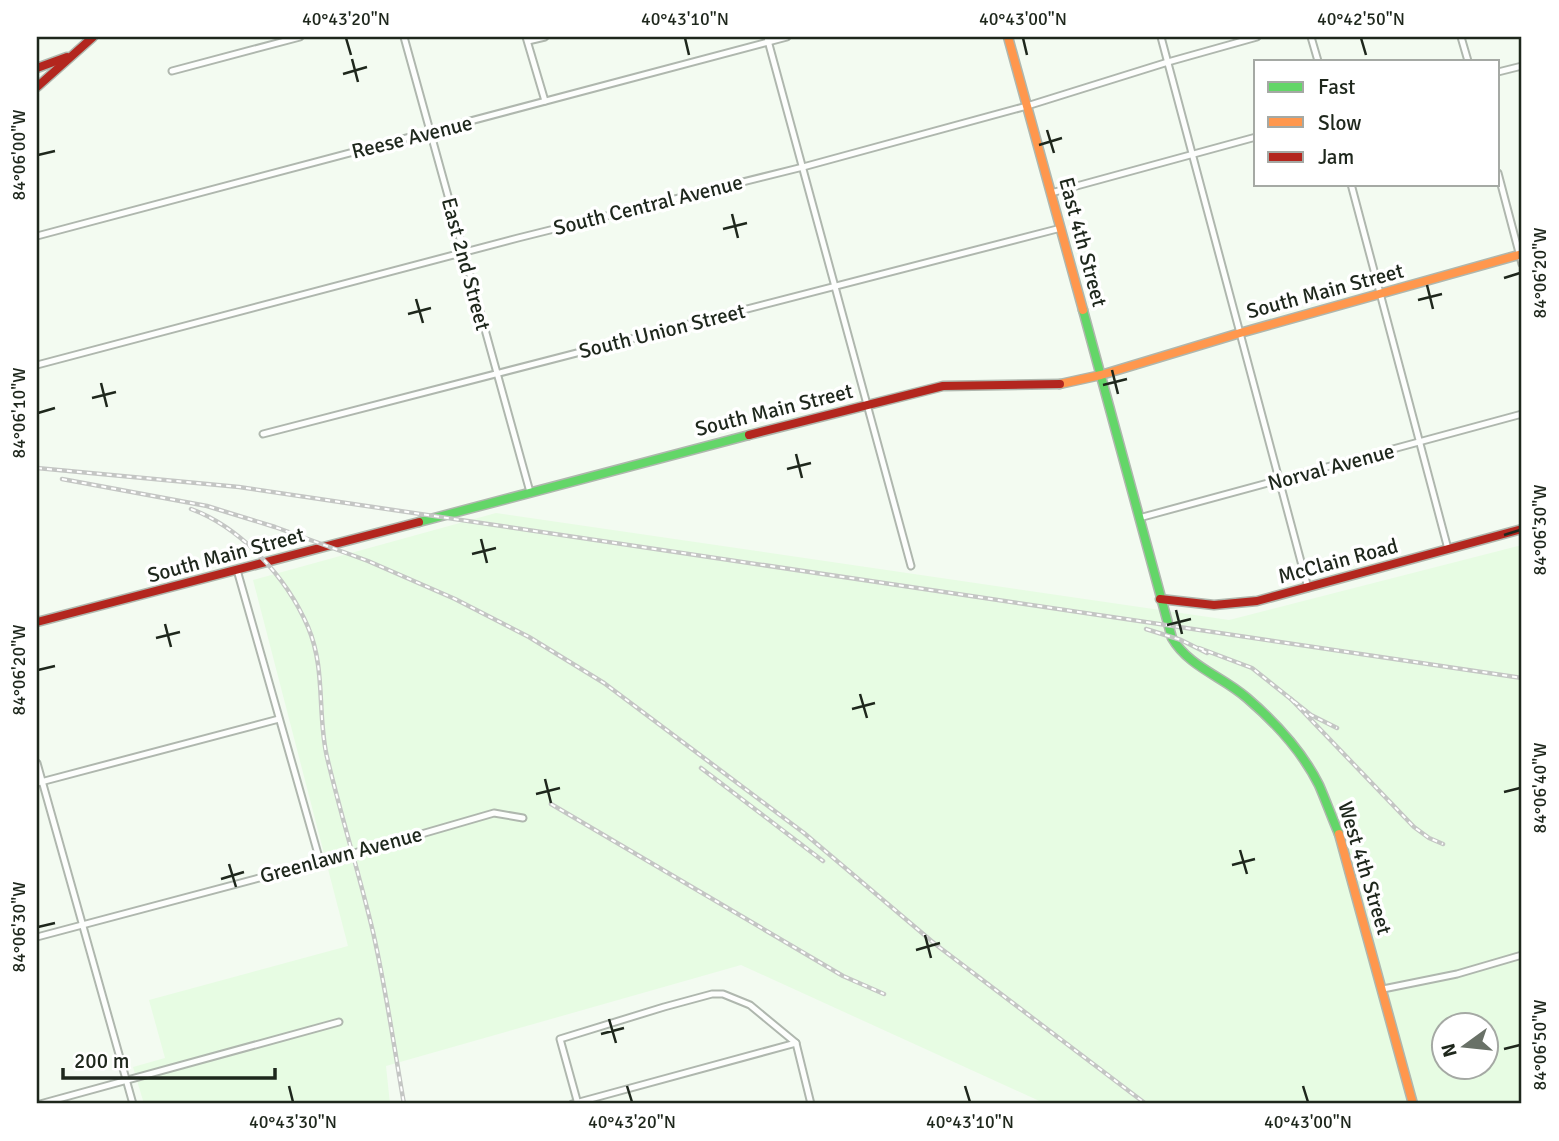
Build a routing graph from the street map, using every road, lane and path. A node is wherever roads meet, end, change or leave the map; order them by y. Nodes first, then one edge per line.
1 (93, 37) edge
2 (300, 37) edge
3 (404, 37) edge
4 (545, 37) edge
5 (787, 37) edge
6 (1008, 37) edge
7 (1161, 37) edge
8 (1257, 37) edge
9 (1311, 37) edge
10 (1461, 37) edge
11 (527, 39) edge
12 (768, 39) edge
13 (73, 55) junction
14 (1318, 60) edge
15 (1468, 60) edge
16 (1168, 62) junction
17 (1522, 66) edge
18 (37, 68) edge
19 (172, 71) dead end
20 (1500, 72) edge
21 (37, 87) edge
22 (545, 101) junction
23 (1027, 106) junction
24 (430, 131) junction
25 (1254, 138) edge
26 (1193, 155) junction
27 (803, 167) junction
28 (1500, 180) edge
29 (1352, 186) edge
30 (1051, 192) junction
31 (1061, 228) junction
32 (37, 236) edge
33 (463, 252) junction
34 (1521, 258) edge
35 (836, 287) junction
36 (1381, 294) junction
37 (1240, 332) junction
38 (37, 365) edge
39 (496, 373) junction
40 (1101, 375) junction
41 (868, 404) junction
42 (1522, 414) edge
43 (263, 434) dead end
44 (1420, 442) junction
45 (1281, 481) junction
46 (530, 492) junction
47 (1139, 518) junction
48 (1522, 529) edge
49 (1448, 549) junction
50 (911, 566) dead end
51 (237, 570) junction
52 (1308, 587) junction
53 (1160, 599) junction
54 (37, 622) edge
55 (279, 719) junction
56 (37, 763) edge
57 (39, 782) edge
58 (523, 818) dead end
59 (320, 861) junction
60 (82, 924) junction
61 (37, 937) edge
62 (1522, 955) edge
63 (1383, 989) junction
64 (339, 1022) dead end
65 (796, 1043) junction
66 (126, 1081) junction
67 (40, 1104) edge
68 (133, 1104) edge
69 (576, 1104) edge
70 (811, 1104) edge
71 (1413, 1104) edge

1 - 13 street
2 - 19 street
3 - 24 street, East 2nd Street
4 - 11 street
5 - 12 street, Reese Avenue
6 - 23 street, East 4th Street
7 - 16 street
8 - 16 street, South Central Avenue
9 - 14 street
10 - 15 street
11 - 22 street
12 - 22 street, Reese Avenue
12 - 27 street
13 - 18 street
13 - 21 street
16 - 23 street, South Central Avenue
16 - 26 street
17 - 20 street
22 - 24 street, Reese Avenue
23 - 27 street, South Central Avenue
23 - 30 street, East 4th Street
24 - 32 street, Reese Avenue
24 - 33 street, East 2nd Street
25 - 26 street
26 - 30 street
26 - 37 street
27 - 33 street, South Central Avenue
27 - 35 street
28 - 34 street
29 - 36 street
30 - 31 street, East 4th Street
31 - 35 street, South Union Street
31 - 40 street, East 4th Street
33 - 38 street, South Central Avenue
33 - 39 street, East 2nd Street
34 - 36 street, South Main Street
35 - 39 street, South Union Street
35 - 41 street
36 - 37 street, South Main Street
36 - 44 street
37 - 40 street, South Main Street
37 - 45 street
39 - 43 street, South Union Street
39 - 46 street, East 2nd Street
40 - 41 street, South Main Street
40 - 47 street, West 4th Street
41 - 46 street, South Main Street
41 - 50 street
42 - 44 street, Norval Avenue
44 - 45 street, Norval Avenue
44 - 49 street
45 - 47 street, Norval Avenue
45 - 52 street
46 - 51 street, South Main Street
47 - 53 street, West 4th Street
48 - 49 street, McClain Road
49 - 52 street, McClain Road
51 - 54 street, South Main Street
51 - 55 street
52 - 53 street, McClain Road
53 - 63 street, West 4th Street
55 - 57 street
55 - 59 street
56 - 57 street
57 - 60 street
58 - 59 street, Greenlawn Avenue
59 - 60 street, Greenlawn Avenue
60 - 61 street, Greenlawn Avenue
60 - 66 street
62 - 63 street
63 - 71 street, West 4th Street
64 - 66 street
65 - 69 street
65 - 69 street
65 - 70 street
66 - 67 street
66 - 68 street

